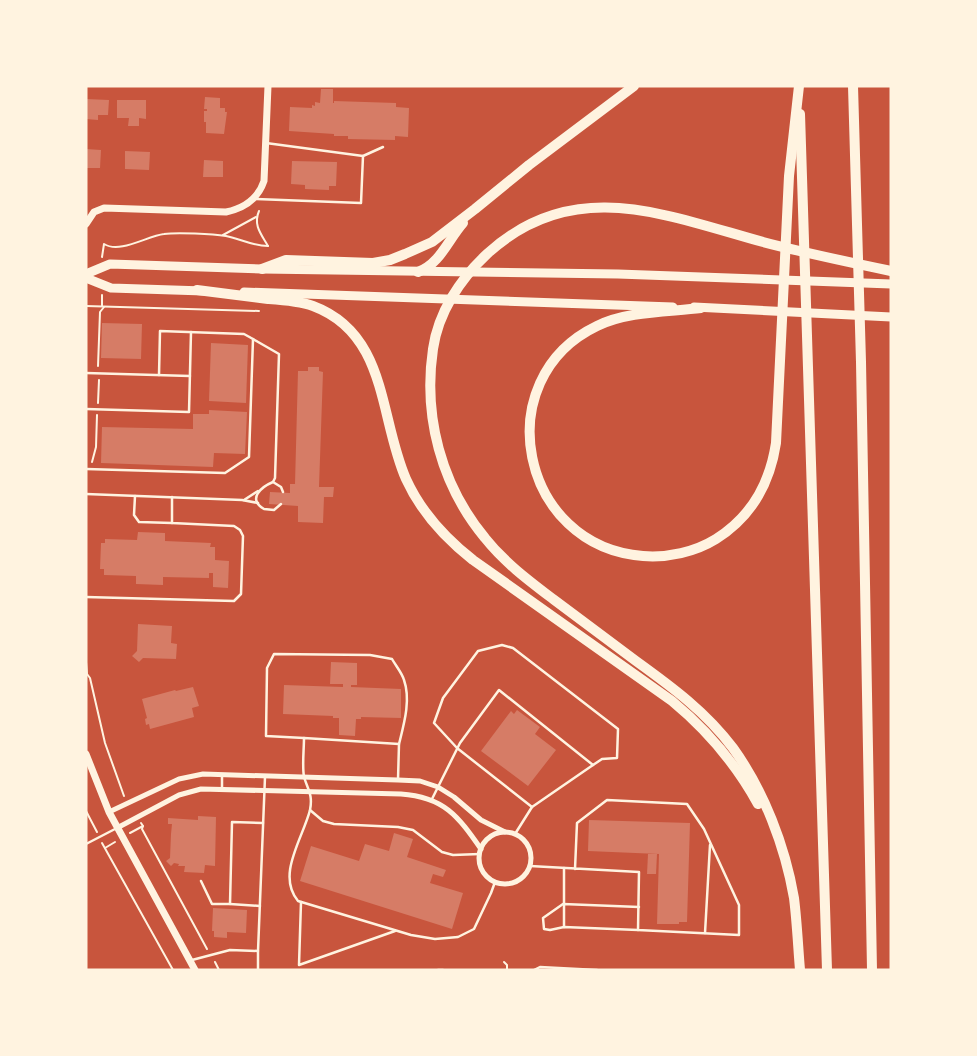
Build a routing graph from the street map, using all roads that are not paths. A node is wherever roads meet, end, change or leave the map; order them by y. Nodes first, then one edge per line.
1 (268, 86) edge
2 (634, 86) edge
3 (799, 86) edge
4 (853, 86) edge
5 (266, 142) junction
6 (383, 147) dead end
7 (363, 156) junction
8 (254, 199) junction
9 (475, 209) junction
10 (86, 224) edge
11 (262, 269) junction
12 (891, 271) edge
13 (418, 272) junction
14 (86, 274) edge
15 (86, 278) edge
16 (891, 284) edge
17 (196, 290) junction
18 (701, 308) junction
19 (891, 317) edge
20 (191, 332) junction
21 (253, 339) junction
22 (86, 373) edge
23 (159, 375) junction
24 (190, 376) junction
25 (86, 409) edge
26 (88, 470) edge
27 (272, 482) junction
28 (258, 491) junction
29 (283, 492) dead end
30 (86, 494) edge
31 (135, 496) junction
32 (172, 497) junction
33 (242, 500) junction
34 (258, 503) junction
35 (281, 504) dead end
36 (172, 523) junction
37 (86, 597) edge
38 (304, 738) junction
39 (399, 744) junction
40 (457, 748) junction
41 (86, 754) edge
42 (593, 765) junction
43 (222, 773) junction
44 (265, 774) junction
45 (304, 776) junction
46 (398, 780) junction
47 (438, 787) junction
48 (222, 788) junction
49 (264, 789) junction
50 (310, 791) junction
51 (432, 799) junction
52 (532, 806) junction
53 (310, 810) junction
54 (109, 812) junction
55 (263, 823) junction
56 (117, 828) junction
57 (505, 832) junction
58 (515, 834) junction
59 (710, 843) junction
60 (86, 844) edge
61 (480, 852) junction
62 (782, 854) junction
63 (530, 866) junction
64 (564, 868) junction
65 (575, 869) junction
66 (201, 881) dead end
67 (495, 882) junction
68 (301, 902) junction
69 (230, 904) junction
70 (563, 904) junction
71 (260, 906) junction
72 (639, 907) junction
73 (564, 927) junction
74 (396, 930) junction
75 (638, 930) junction
76 (705, 933) junction
77 (258, 951) junction
78 (190, 960) junction
79 (195, 970) edge
80 (258, 970) edge
81 (438, 970) edge
82 (442, 970) edge
83 (534, 970) edge
84 (596, 970) edge
85 (800, 970) edge
86 (827, 970) edge
87 (872, 970) edge

1 - 5 street
2 - 9 highway
3 - 18 highway
3 - 86 highway
4 - 87 highway
5 - 7 lane
5 - 8 street
6 - 7 lane
7 - 8 lane
8 - 10 street
9 - 11 highway
9 - 13 highway
11 - 13 main road
11 - 14 main road
12 - 62 highway
13 - 16 main road
15 - 17 main road
17 - 18 main road
17 - 62 highway
18 - 19 main road
20 - 21 lane
20 - 23 lane
20 - 24 lane
21 - 26 lane
21 - 27 lane
22 - 23 lane
23 - 24 lane
24 - 25 lane
27 - 28 lane
27 - 29 lane
28 - 33 lane
28 - 34 lane
30 - 31 lane
31 - 32 lane
31 - 36 lane
32 - 33 lane
32 - 36 lane
33 - 34 lane
34 - 35 lane
36 - 37 lane
38 - 39 lane
38 - 39 lane
38 - 45 lane
39 - 46 lane
40 - 42 lane
40 - 42 lane
40 - 47 lane
40 - 52 lane
41 - 54 street
42 - 52 lane
43 - 44 street
43 - 48 lane
43 - 54 street
44 - 45 street
44 - 49 lane
45 - 46 street
45 - 50 lane
46 - 47 street
47 - 51 lane
47 - 57 street
48 - 49 street
48 - 56 street
49 - 50 street
49 - 55 lane
50 - 51 street
50 - 53 lane
51 - 61 street
52 - 58 lane
53 - 61 lane
53 - 68 lane
54 - 56 street
55 - 69 lane
55 - 71 lane
56 - 60 lane
56 - 78 street
57 - 58 street
57 - 61 street
58 - 63 street
59 - 65 lane
59 - 76 lane
59 - 76 lane
61 - 67 street
62 - 85 highway
63 - 64 lane
63 - 67 street
64 - 65 lane
64 - 70 lane
65 - 72 lane
66 - 69 lane
67 - 74 lane
68 - 74 lane
68 - 74 lane
69 - 71 lane
70 - 72 lane
70 - 73 lane
70 - 73 lane
71 - 77 lane
72 - 75 lane
73 - 75 lane
75 - 76 lane
77 - 78 lane
77 - 80 lane
78 - 79 street
81 - 82 lane
83 - 84 lane

